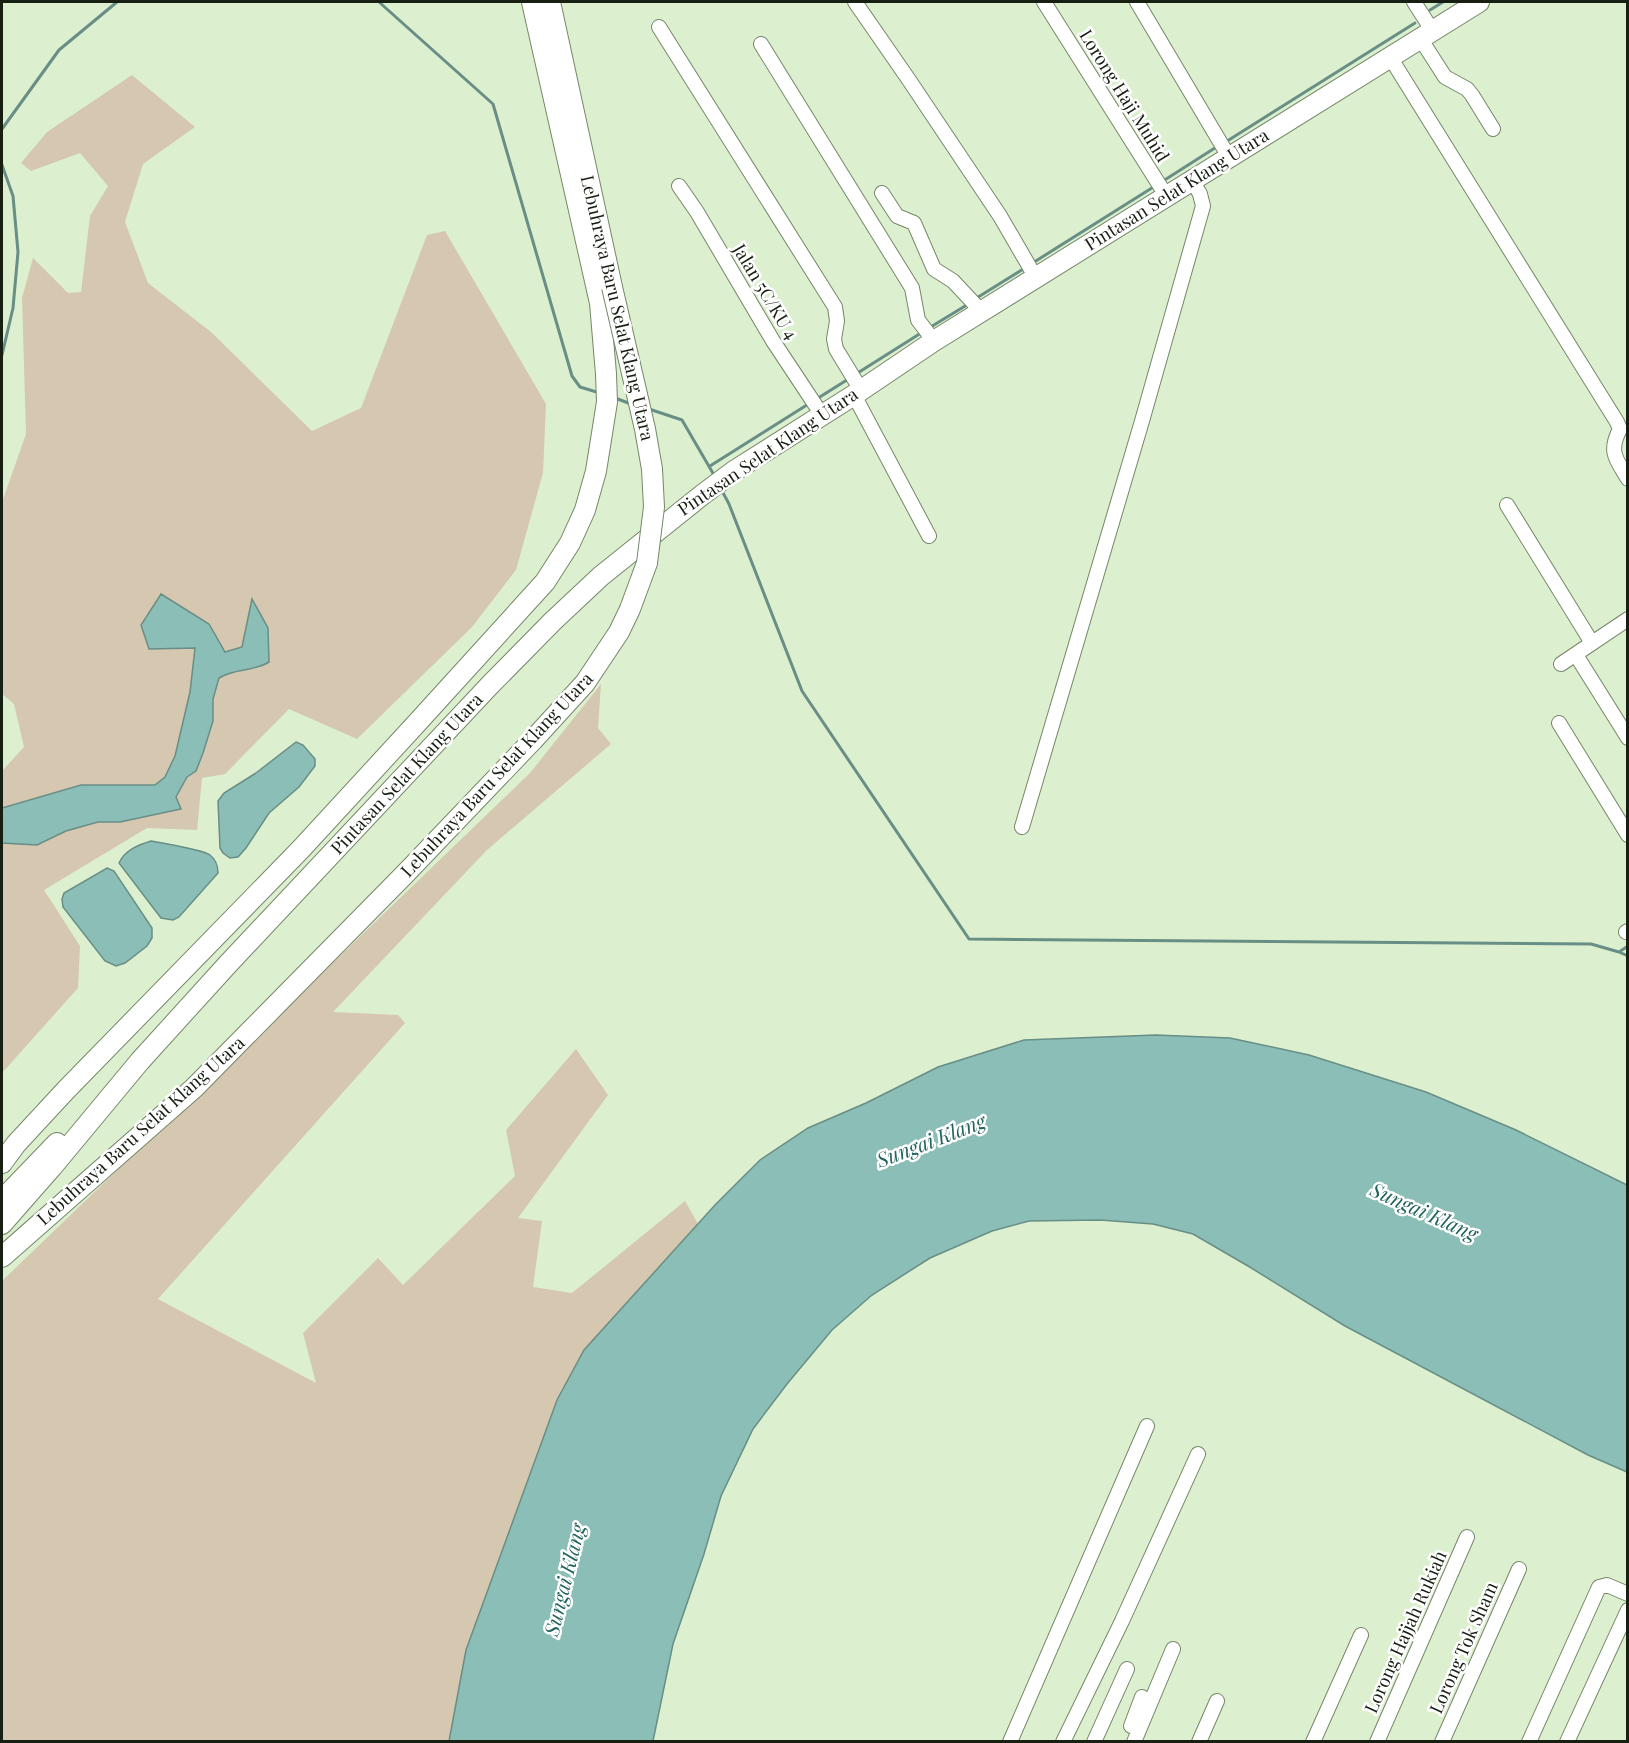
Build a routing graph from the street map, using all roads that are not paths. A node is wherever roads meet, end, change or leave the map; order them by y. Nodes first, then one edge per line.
1 (532, 2) edge
2 (549, 2) edge
3 (855, 2) edge
4 (1044, 2) edge
5 (1137, 2) edge
6 (1414, 2) edge
7 (1479, 2) edge
8 (659, 27) dead end
9 (1426, 34) junction
10 (761, 44) dead end
11 (1390, 57) junction
12 (1493, 129) dead end
13 (1224, 149) junction
14 (1192, 180) junction
15 (679, 186) dead end
16 (882, 193) dead end
17 (1164, 194) junction
18 (1031, 270) junction
19 (979, 308) junction
20 (929, 334) junction
21 (855, 385) junction
22 (822, 415) junction
23 (1628, 479) edge
24 (1507, 505) dead end
25 (929, 536) dead end
26 (1628, 620) edge
27 (1592, 643) junction
28 (1576, 655) junction
29 (1561, 664) dead end
30 (1559, 723) dead end
31 (1628, 738) edge
32 (1022, 827) dead end
33 (1628, 835) edge
34 (140, 1061) junction
35 (2, 1163) edge
36 (2, 1200) edge
37 (2, 1224) edge
38 (2, 1257) edge
39 (1147, 1426) dead end
40 (1198, 1454) dead end
41 (1467, 1537) dead end
42 (1519, 1569) dead end
43 (1628, 1594) edge
44 (1628, 1611) edge
45 (1361, 1635) dead end
46 (1173, 1649) dead end
47 (1127, 1669) dead end
48 (1142, 1697) dead end
49 (1217, 1701) dead end
50 (1010, 1742) edge
51 (1063, 1742) edge
52 (1094, 1742) edge
53 (1125, 1742) edge
54 (1134, 1742) edge
55 (1199, 1742) edge
56 (1313, 1742) edge
57 (1377, 1742) edge
58 (1442, 1742) edge
59 (1528, 1742) edge
60 (1567, 1742) edge

1 - 35 highway, Lebuhraya Baru Selat Klang Utara
2 - 38 highway, Lebuhraya Baru Selat Klang Utara, bridge
3 - 18 street
4 - 17 street, Lorong Haji Muhid
5 - 13 street
6 - 9 street
7 - 9 highway, Pintasan Selat Klang Utara
8 - 21 street
9 - 11 highway, Pintasan Selat Klang Utara
9 - 12 street
10 - 20 street
11 - 13 highway, Pintasan Selat Klang Utara
11 - 23 street
13 - 14 highway, Pintasan Selat Klang Utara
14 - 17 highway, Pintasan Selat Klang Utara
14 - 32 street
15 - 22 street, Jalan 5C/KU 4
16 - 19 street
17 - 18 highway, Pintasan Selat Klang Utara
18 - 19 highway, Pintasan Selat Klang Utara
19 - 20 highway, Pintasan Selat Klang Utara
20 - 21 highway, Pintasan Selat Klang Utara
21 - 22 highway, Pintasan Selat Klang Utara
21 - 25 street
22 - 34 highway, Pintasan Selat Klang Utara
24 - 27 street
26 - 27 street
27 - 28 street
28 - 29 street
28 - 31 street
30 - 33 street
34 - 36 highway
34 - 37 highway, Lebuhraya Baru Selat Klang Utara
39 - 50 street
40 - 51 street
41 - 57 street, Lorong Hajjah Rukiah
42 - 58 street, Lorong Tok Sham
43 - 59 street
44 - 60 street
45 - 56 street
46 - 54 street
47 - 52 street
48 - 53 street
49 - 55 street

